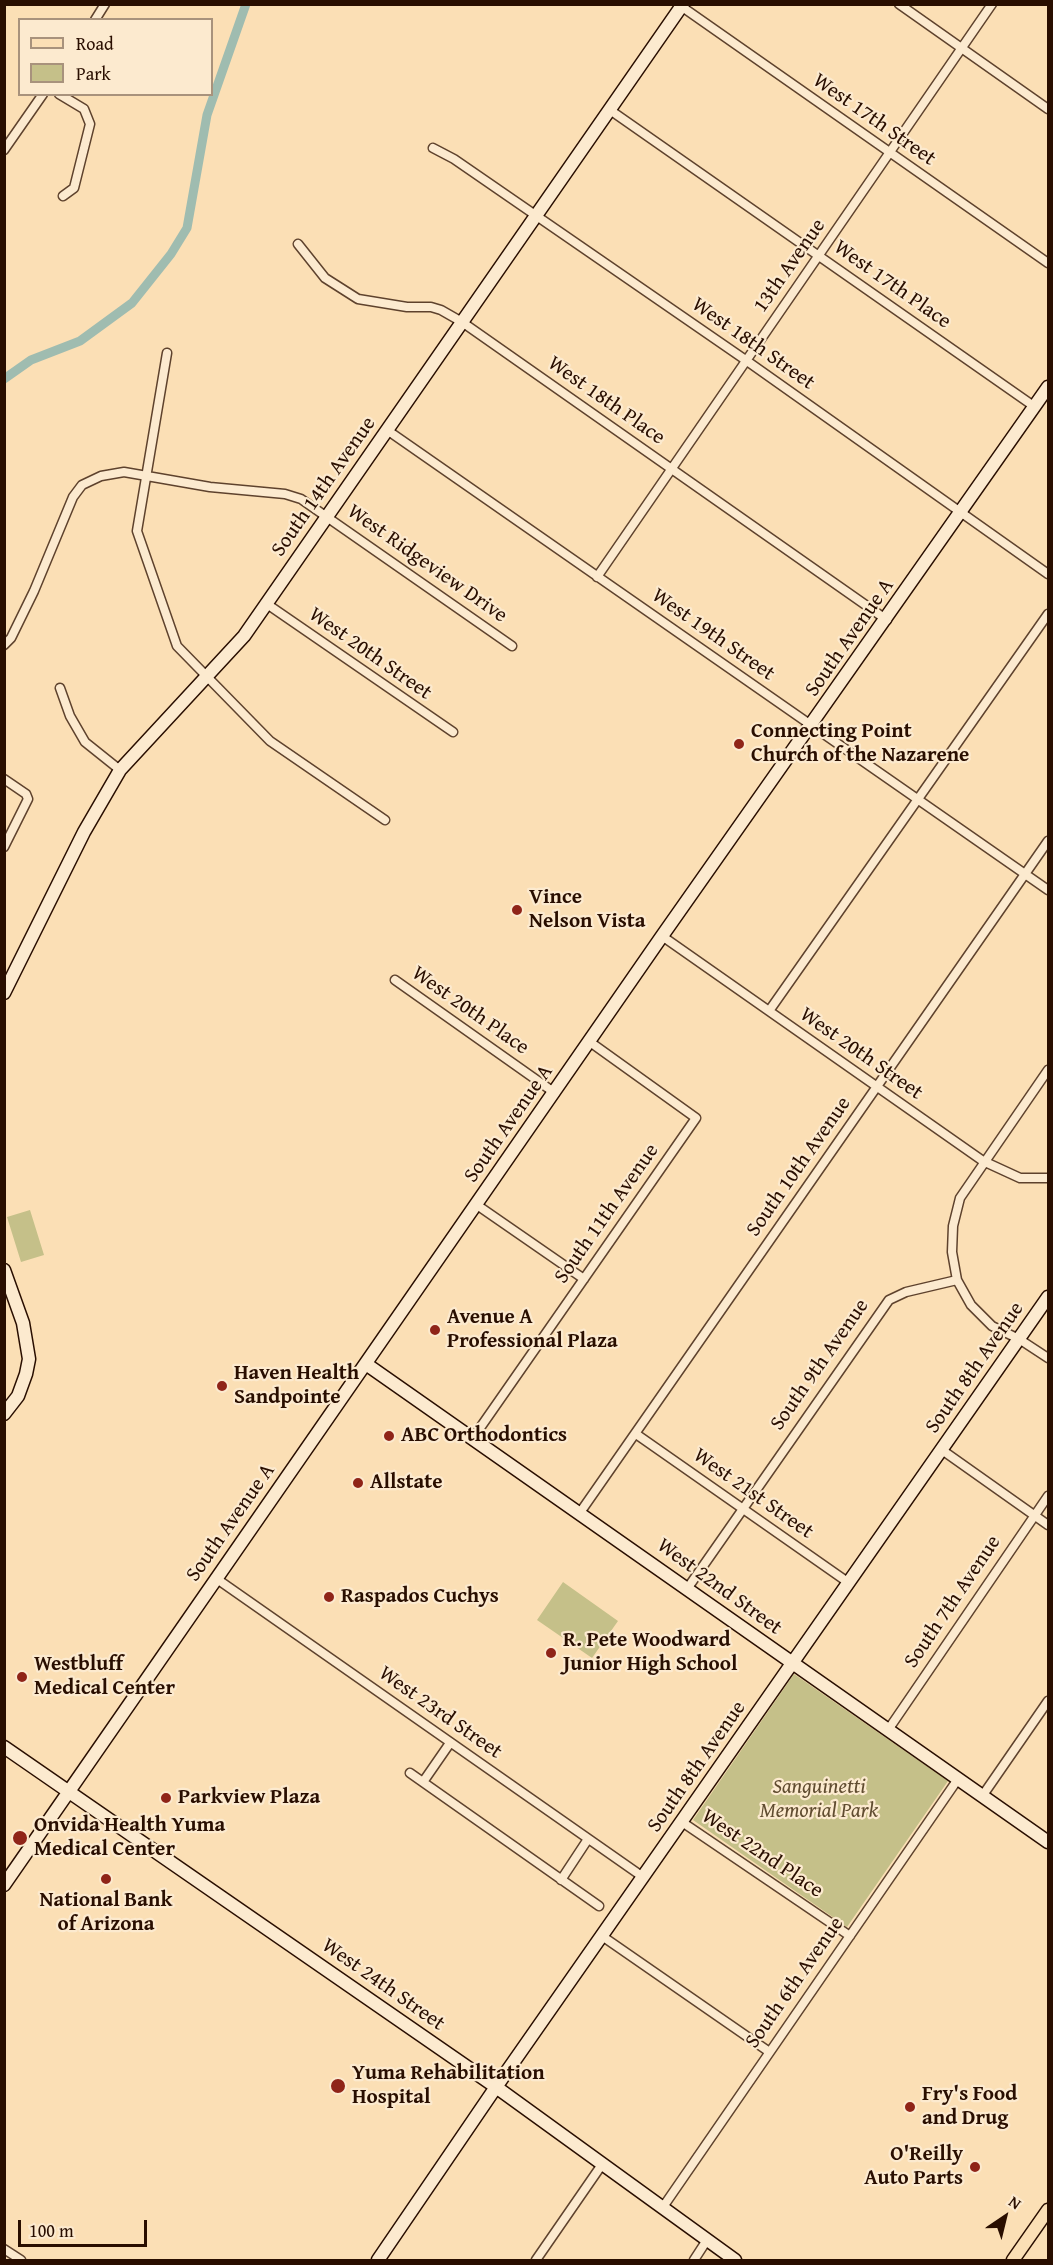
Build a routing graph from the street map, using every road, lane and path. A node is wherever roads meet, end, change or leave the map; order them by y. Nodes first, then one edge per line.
1 (105, 4) edge
2 (899, 4) edge
3 (992, 4) edge
4 (681, 5) edge
5 (95, 18) edge
6 (962, 48) junction
7 (42, 96) edge
8 (62, 96) edge
9 (1048, 109) edge
10 (610, 110) junction
11 (434, 148) dead end
12 (4, 150) edge
13 (890, 153) junction
14 (63, 196) dead end
15 (536, 215) junction
16 (298, 244) dead end
17 (819, 255) junction
18 (1048, 263) edge
19 (462, 322) junction
20 (166, 353) dead end
21 (747, 361) junction
22 (1048, 387) edge
23 (1035, 407) junction
24 (387, 430) junction
25 (672, 469) junction
26 (146, 476) junction
27 (961, 512) junction
28 (327, 516) junction
29 (1048, 574) edge
30 (597, 577) junction
31 (267, 604) junction
32 (1048, 614) edge
33 (887, 620) junction
34 (4, 645) edge
35 (512, 646) dead end
36 (207, 676) junction
37 (60, 688) dead end
38 (812, 726) junction
39 (453, 732) dead end
40 (120, 770) junction
41 (7, 780) edge
42 (918, 799) junction
43 (386, 820) dead end
44 (1048, 841) edge
45 (4, 847) edge
46 (1025, 874) junction
47 (1048, 890) edge
48 (662, 936) junction
49 (395, 980) dead end
50 (4, 993) edge
51 (769, 1011) junction
52 (590, 1042) junction
53 (1048, 1070) edge
54 (876, 1086) junction
55 (555, 1093) junction
56 (983, 1161) junction
57 (1048, 1178) edge
58 (477, 1205) junction
59 (4, 1270) edge
60 (584, 1279) junction
61 (957, 1280) junction
62 (1048, 1297) edge
63 (1019, 1339) junction
64 (1048, 1358) edge
65 (366, 1364) junction
66 (4, 1414) edge
67 (636, 1434) junction
68 (473, 1438) junction
69 (942, 1450) junction
70 (1048, 1496) edge
71 (742, 1508) junction
72 (579, 1514) junction
73 (1035, 1515) junction
74 (1048, 1525) edge
75 (217, 1579) junction
76 (849, 1583) junction
77 (687, 1589) junction
78 (793, 1664) junction
79 (1048, 1701) edge
80 (888, 1730) junction
81 (450, 1743) junction
82 (4, 1747) edge
83 (410, 1773) dead end
84 (958, 1779) junction
85 (423, 1782) junction
86 (68, 1791) junction
87 (983, 1795) junction
88 (682, 1822) junction
89 (588, 1839) junction
90 (1048, 1842) edge
91 (643, 1877) junction
92 (561, 1880) junction
93 (4, 1885) edge
94 (599, 1906) dead end
95 (602, 1936) junction
96 (850, 1936) junction
97 (768, 2051) junction
98 (496, 2087) junction
99 (603, 2163) junction
100 (663, 2208) junction
101 (1048, 2210) edge
102 (707, 2240) junction
103 (4, 2249) edge
104 (21, 2260) edge
105 (378, 2260) edge
106 (536, 2260) edge
107 (694, 2260) edge
108 (735, 2260) edge
109 (1013, 2260) edge

1 - 5 street
2 - 6 street
3 - 6 street, 13th Avenue
4 - 10 street, South 14th Avenue
4 - 13 street, West 17th Street
6 - 9 street
6 - 13 street, 13th Avenue
7 - 12 street
8 - 14 street
10 - 15 street, South 14th Avenue
10 - 17 street, West 17th Place
11 - 15 street, West 18th Street
13 - 17 street, 13th Avenue
13 - 18 street, West 17th Street
15 - 19 street, South 14th Avenue
15 - 21 street, West 18th Street
16 - 19 street, West 18th Place
17 - 21 street, 13th Avenue
17 - 23 street, West 17th Place
19 - 24 street, South 14th Avenue
19 - 25 street, West 18th Place
20 - 26 street
21 - 25 street, 13th Avenue
21 - 27 street, West 18th Street
22 - 23 street, South Avenue A
23 - 27 street, South Avenue A
24 - 28 street, South 14th Avenue
24 - 30 street, West 19th Street
25 - 30 street, 13th Avenue
25 - 33 street, West 18th Place
26 - 28 street, West Ridgeview Drive
26 - 34 street, West Ridgeview Drive
26 - 36 street
27 - 29 street, West 18th Street
27 - 33 street, South Avenue A
28 - 31 street, South 14th Avenue
28 - 35 street, West Ridgeview Drive
30 - 38 street, West 19th Street
31 - 36 street, South 14th Avenue
31 - 39 street, West 20th Street
32 - 42 street
33 - 38 street, South Avenue A
36 - 40 street, South 14th Avenue
36 - 43 street
37 - 40 street
38 - 42 street, West 19th Street
38 - 48 street, South Avenue A
40 - 50 street, South 14th Avenue
41 - 45 street
42 - 46 street, West 19th Street
42 - 51 street
44 - 46 street, South 10th Avenue
46 - 47 street, West 19th Street
46 - 54 street, South 10th Avenue
48 - 51 street, West 20th Street
48 - 52 street, South Avenue A
49 - 55 street, West 20th Place
51 - 54 street, West 20th Street
52 - 55 street, South Avenue A
52 - 60 street, South 11th Avenue
53 - 56 street
54 - 56 street, West 20th Street
54 - 67 street, South 10th Avenue
55 - 58 street, South Avenue A
56 - 57 street, West 20th Street
56 - 61 street
58 - 60 street
58 - 65 street, South Avenue A
59 - 66 street
60 - 68 street, South 11th Avenue
61 - 63 street
61 - 71 street, South 9th Avenue
62 - 63 street, South 8th Avenue
63 - 64 street
63 - 69 street, South 8th Avenue
65 - 68 street, West 22nd Street
65 - 75 street, South Avenue A
67 - 71 street, West 21st Street
67 - 72 street, South 10th Avenue
68 - 72 street, West 22nd Street
69 - 73 street
69 - 76 street, South 8th Avenue
70 - 73 street, South 7th Avenue
71 - 76 street, West 21st Street
71 - 77 street, South 9th Avenue
72 - 77 street, West 22nd Street
73 - 74 street
73 - 80 street, South 7th Avenue
75 - 81 street, West 23rd Street
75 - 86 street, South Avenue A
76 - 78 street, South 8th Avenue
77 - 78 street, West 22nd Street
78 - 80 street, West 22nd Street
78 - 88 street, South 8th Avenue
79 - 87 street
80 - 84 street, West 22nd Street
81 - 85 street
81 - 89 street, West 23rd Street
82 - 86 street, West 24th Street
83 - 85 street
84 - 87 street, West 22nd Street
84 - 96 street, South 6th Avenue
85 - 92 street
86 - 93 street, South Avenue A
86 - 98 street, West 24th Street
87 - 90 street, West 22nd Street
88 - 91 street, South 8th Avenue
88 - 96 street, West 22nd Place
89 - 91 street, West 23rd Street
89 - 92 street
91 - 95 street, South 8th Avenue
92 - 94 street
95 - 97 street
95 - 98 street, South 8th Avenue
96 - 97 street, South 6th Avenue
97 - 100 street, South 6th Avenue
98 - 99 street, West 24th Street
98 - 105 street, South 8th Avenue
99 - 100 street, West 24th Street
99 - 106 street
100 - 102 street, West 24th Street
101 - 109 main road
102 - 107 street
102 - 108 street, West 24th Street
103 - 104 street

